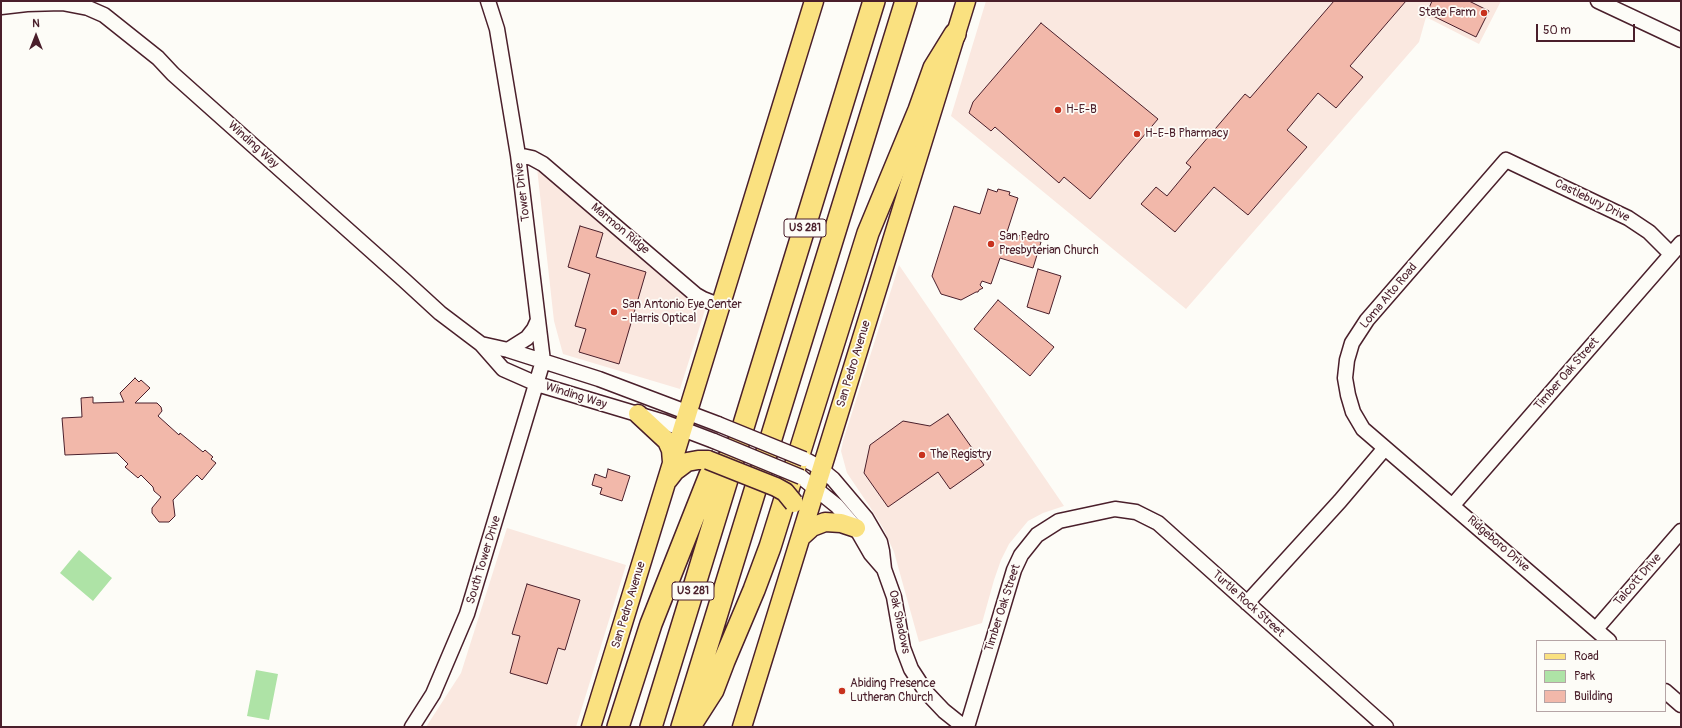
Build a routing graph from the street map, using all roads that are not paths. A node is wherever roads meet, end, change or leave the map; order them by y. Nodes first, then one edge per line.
1 (488, 1) edge
2 (814, 1) edge
3 (874, 1) edge
4 (906, 1) edge
5 (966, 1) edge
6 (1598, 1) edge
7 (1, 7) edge
8 (955, 34) junction
9 (1681, 40) edge
10 (518, 155) junction
11 (1506, 160) joint
12 (1681, 243) edge
13 (1671, 254) junction
14 (721, 306) junction
15 (538, 320) junction
16 (481, 344) junction
17 (508, 350) junction
18 (543, 361) junction
19 (537, 384) junction
20 (623, 388) junction
21 (617, 409) junction
22 (638, 414) junction
23 (685, 421) junction
24 (1385, 448) junction
25 (735, 454) junction
26 (672, 462) junction
27 (822, 470) junction
28 (666, 482) junction
29 (816, 488) junction
30 (1453, 505) junction
31 (1098, 512) joint
32 (856, 528) junction
33 (1681, 531) edge
34 (802, 534) junction
35 (884, 569) junction
36 (1247, 603) junction
37 (1596, 629) junction
38 (1608, 640) edge
39 (1666, 692) edge
40 (1681, 705) edge
41 (412, 727) edge
42 (591, 727) edge
43 (618, 727) edge
44 (651, 727) edge
45 (682, 727) edge
46 (690, 727) edge
47 (742, 727) edge
48 (965, 727) edge
49 (1386, 727) edge

1 - 10 street, Tower Drive
2 - 14 main road, San Pedro Avenue
3 - 25 highway, US 281
4 - 45 highway, US 281
5 - 8 main road, San Pedro Avenue
6 - 9 street
7 - 16 street, Winding Way
8 - 27 main road, San Pedro Avenue
8 - 46 highway
10 - 14 street, Marmon Ridge
10 - 15 street, Tower Drive
11 - 13 street, Castlebury Drive
11 - 24 street, Loma Alto Road
12 - 13 street, Timber Oak Street
13 - 30 street, Timber Oak Street
14 - 23 main road, San Pedro Avenue
15 - 17 street
15 - 18 street, Tower Drive
16 - 17 street, Winding Way
16 - 19 street, Winding Way
17 - 18 street, Winding Way
18 - 19 street, Tower Drive
18 - 20 street, Winding Way
19 - 21 street, Winding Way
19 - 41 street, South Tower Drive
20 - 21 street
20 - 23 street, Winding Way
21 - 22 street, Winding Way
22 - 23 street, Winding Way
22 - 26 main road
23 - 26 main road, San Pedro Avenue
23 - 27 street, Oak Shadows, bridge
23 - 29 street, Oak Shadows, bridge
24 - 30 street, Ridgeboro Drive
24 - 36 street
25 - 43 highway
25 - 44 highway, US 281
26 - 28 main road, San Pedro Avenue
27 - 29 main road, San Pedro Avenue
27 - 35 street, Oak Shadows
28 - 34 main road, bridge
28 - 42 main road, San Pedro Avenue
29 - 32 street, Oak Shadows
29 - 34 main road, San Pedro Avenue
30 - 37 street, Ridgeboro Drive
31 - 36 street, Turtle Rock Street
31 - 48 street, Timber Oak Street
32 - 34 main road
32 - 35 street, Oak Shadows
33 - 37 street, Talcott Drive
34 - 47 main road, San Pedro Avenue
35 - 48 street, Oak Shadows
36 - 49 street, Turtle Rock Street
37 - 38 street, Ridgeboro Drive
39 - 40 street

